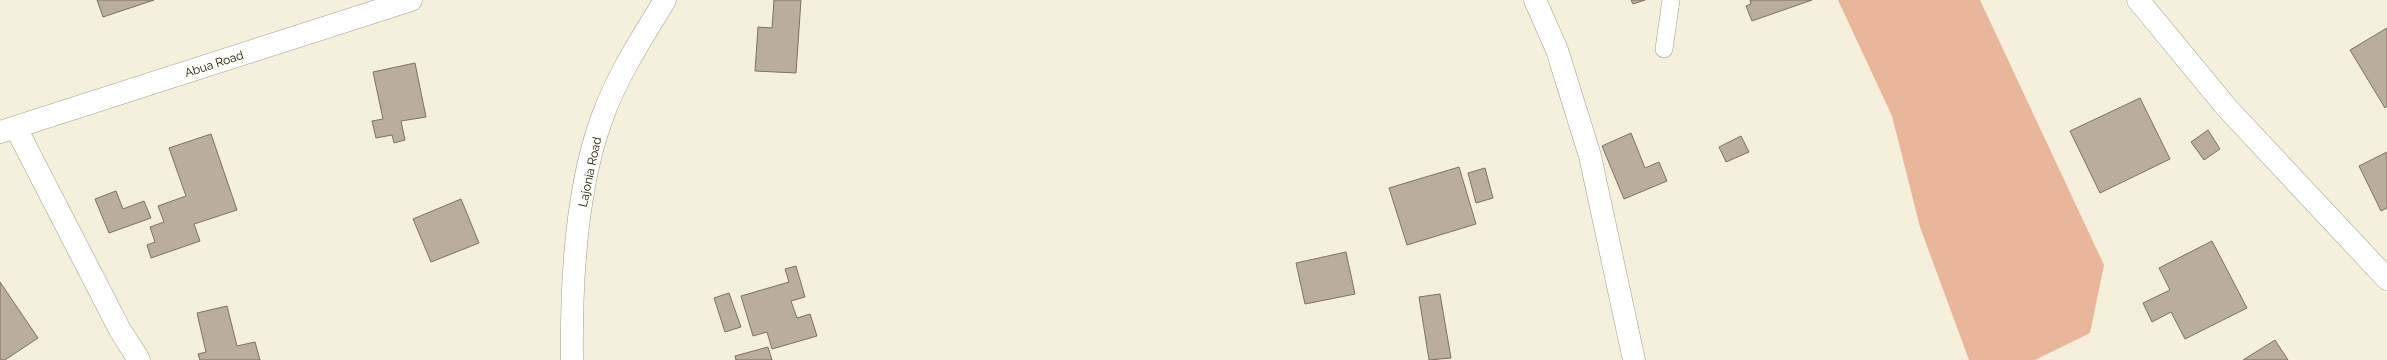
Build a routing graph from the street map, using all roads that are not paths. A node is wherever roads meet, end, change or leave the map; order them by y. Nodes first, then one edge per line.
1 (411, 0) edge
2 (665, 0) edge
3 (1535, 0) edge
4 (1671, 0) edge
5 (2138, 0) edge
6 (1664, 49) dead end
7 (8, 130) edge
8 (2387, 279) edge
9 (139, 360) edge
10 (572, 360) edge
11 (1634, 360) edge

1 - 7 street, Abua Road
2 - 10 street, Lajonia Road
3 - 11 street
4 - 6 lane
5 - 8 street
7 - 9 street, Abua Road

